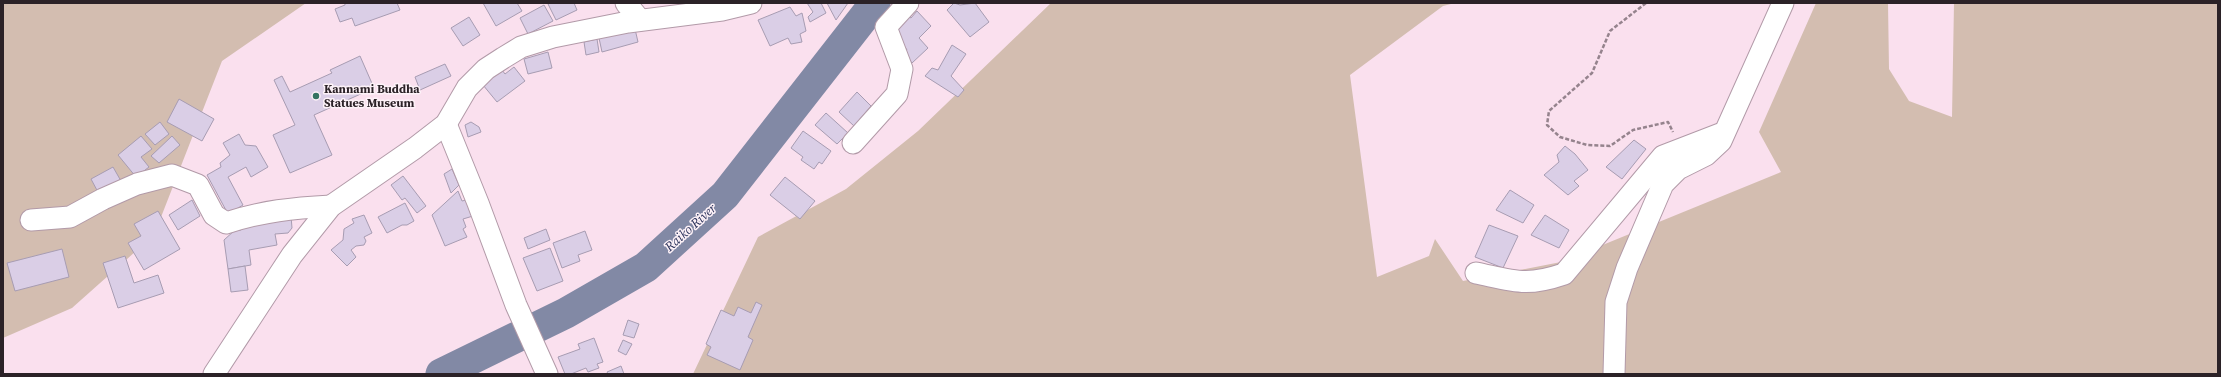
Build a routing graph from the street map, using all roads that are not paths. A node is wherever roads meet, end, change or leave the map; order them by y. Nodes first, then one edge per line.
1 (626, 3) edge
2 (751, 3) edge
3 (908, 3) edge
4 (1784, 3) edge
5 (640, 20) junction
6 (446, 124) junction
7 (1724, 133) junction
8 (853, 143) dead end
9 (331, 206) junction
10 (31, 220) dead end
11 (1476, 272) dead end
12 (542, 366) edge
13 (214, 374) edge
14 (1614, 374) edge

1 - 5 street
2 - 5 street
3 - 8 street
4 - 7 street
5 - 6 street
6 - 9 street
6 - 12 street
7 - 11 street
7 - 14 street
9 - 10 street
9 - 13 street

